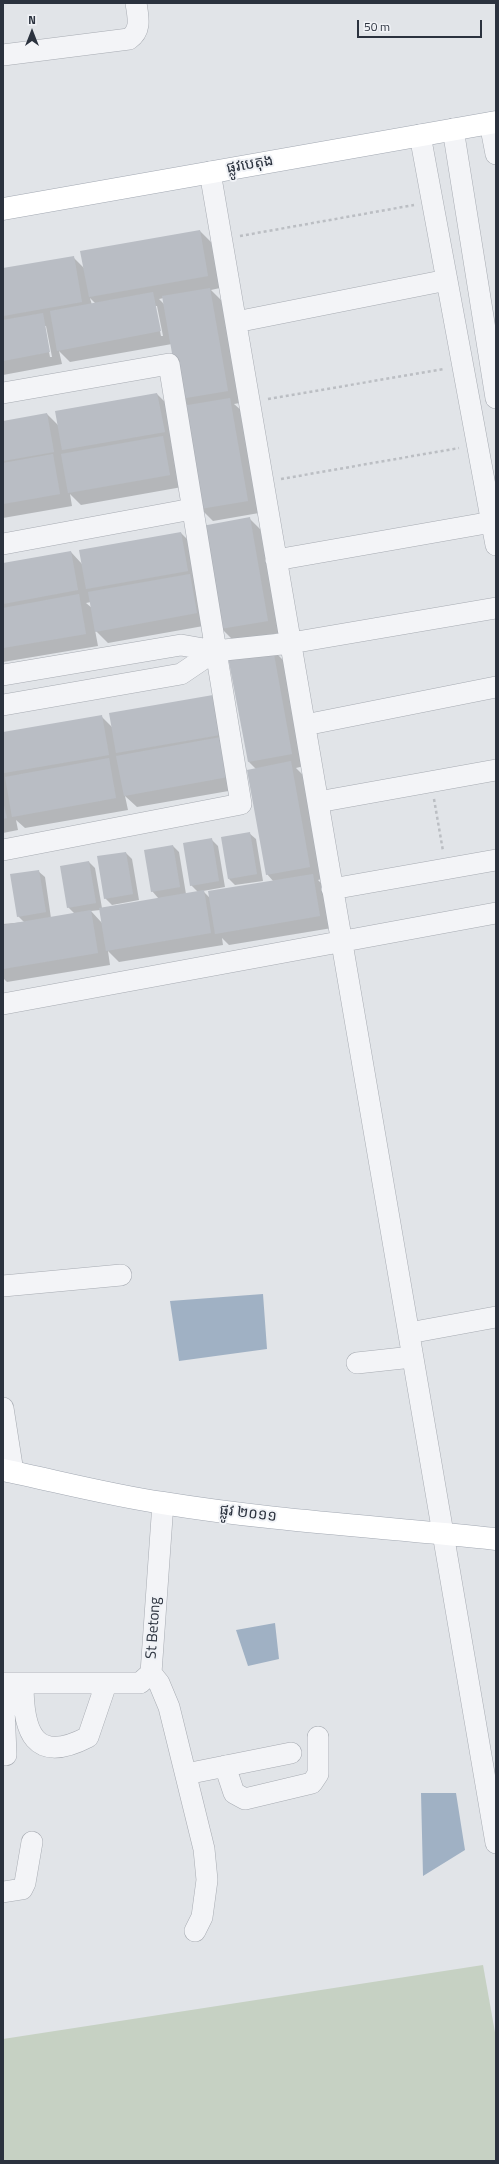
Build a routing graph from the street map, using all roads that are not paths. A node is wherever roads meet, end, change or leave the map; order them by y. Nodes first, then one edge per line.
1 (136, 3) edge
2 (3, 55) edge
3 (493, 122) edge
4 (453, 130) junction
5 (420, 135) junction
6 (496, 154) edge
7 (210, 172) junction
8 (462, 183) junction
9 (431, 195) junction
10 (3, 209) edge
11 (447, 280) junction
12 (236, 322) junction
13 (3, 393) edge
14 (496, 398) edge
15 (496, 401) edge
16 (470, 406) junction
17 (192, 509) junction
18 (492, 522) junction
19 (3, 544) edge
20 (496, 545) edge
21 (276, 560) junction
22 (496, 608) edge
23 (291, 643) junction
24 (215, 651) junction
25 (3, 675) edge
26 (496, 687) edge
27 (3, 706) edge
28 (305, 725) junction
29 (496, 770) edge
30 (318, 802) junction
31 (3, 850) edge
32 (496, 860) edge
33 (332, 889) junction
34 (496, 912) edge
35 (342, 942) junction
36 (3, 1004) edge
37 (121, 1275) dead end
38 (3, 1286) edge
39 (496, 1317) edge
40 (408, 1333) junction
41 (412, 1357) junction
42 (357, 1363) dead end
43 (3, 1408) edge
44 (8, 1471) edge
45 (163, 1503) junction
46 (442, 1533) junction
47 (496, 1539) edge
48 (151, 1673) junction
49 (10, 1683) edge
50 (106, 1684) junction
51 (318, 1737) dead end
52 (291, 1753) dead end
53 (6, 1755) dead end
54 (225, 1766) junction
55 (186, 1774) junction
56 (32, 1842) dead end
57 (496, 1843) edge
58 (3, 1892) edge
59 (195, 1931) dead end

1 - 2 street
3 - 4 main road, ផ្លូវបេតុង
3 - 6 street
4 - 5 main road, ផ្លូវបេតុង
4 - 8 street
5 - 7 main road, ផ្លូវបេតុង
5 - 9 street
7 - 10 main road, ផ្លូវបេតុង
7 - 12 street
8 - 9 street
8 - 14 street
9 - 11 street
11 - 12 street
11 - 16 street
12 - 21 street
13 - 17 street
15 - 16 street
16 - 18 street
17 - 19 street
17 - 24 street
18 - 20 street
18 - 21 street
21 - 23 street
22 - 23 street
23 - 24 street
23 - 28 street
24 - 25 street
24 - 27 street
24 - 31 street
26 - 28 street
28 - 30 street
29 - 30 street
30 - 33 street
32 - 33 street
33 - 35 street
34 - 35 street
35 - 36 street
35 - 40 street
37 - 38 street
39 - 40 street
40 - 41 street
41 - 42 street
41 - 46 street
43 - 44 street
44 - 45 main road, ផ្លូវ ២០១១
45 - 46 main road, ផ្លូវ ២០១១
45 - 48 street, St Betong
46 - 47 main road, ផ្លូវ ២០១១
46 - 57 street
48 - 50 street, St Betong
48 - 55 street
49 - 50 street, St Betong
49 - 50 street
49 - 53 street
51 - 54 street
52 - 54 street
54 - 55 street
55 - 59 street
56 - 58 street

